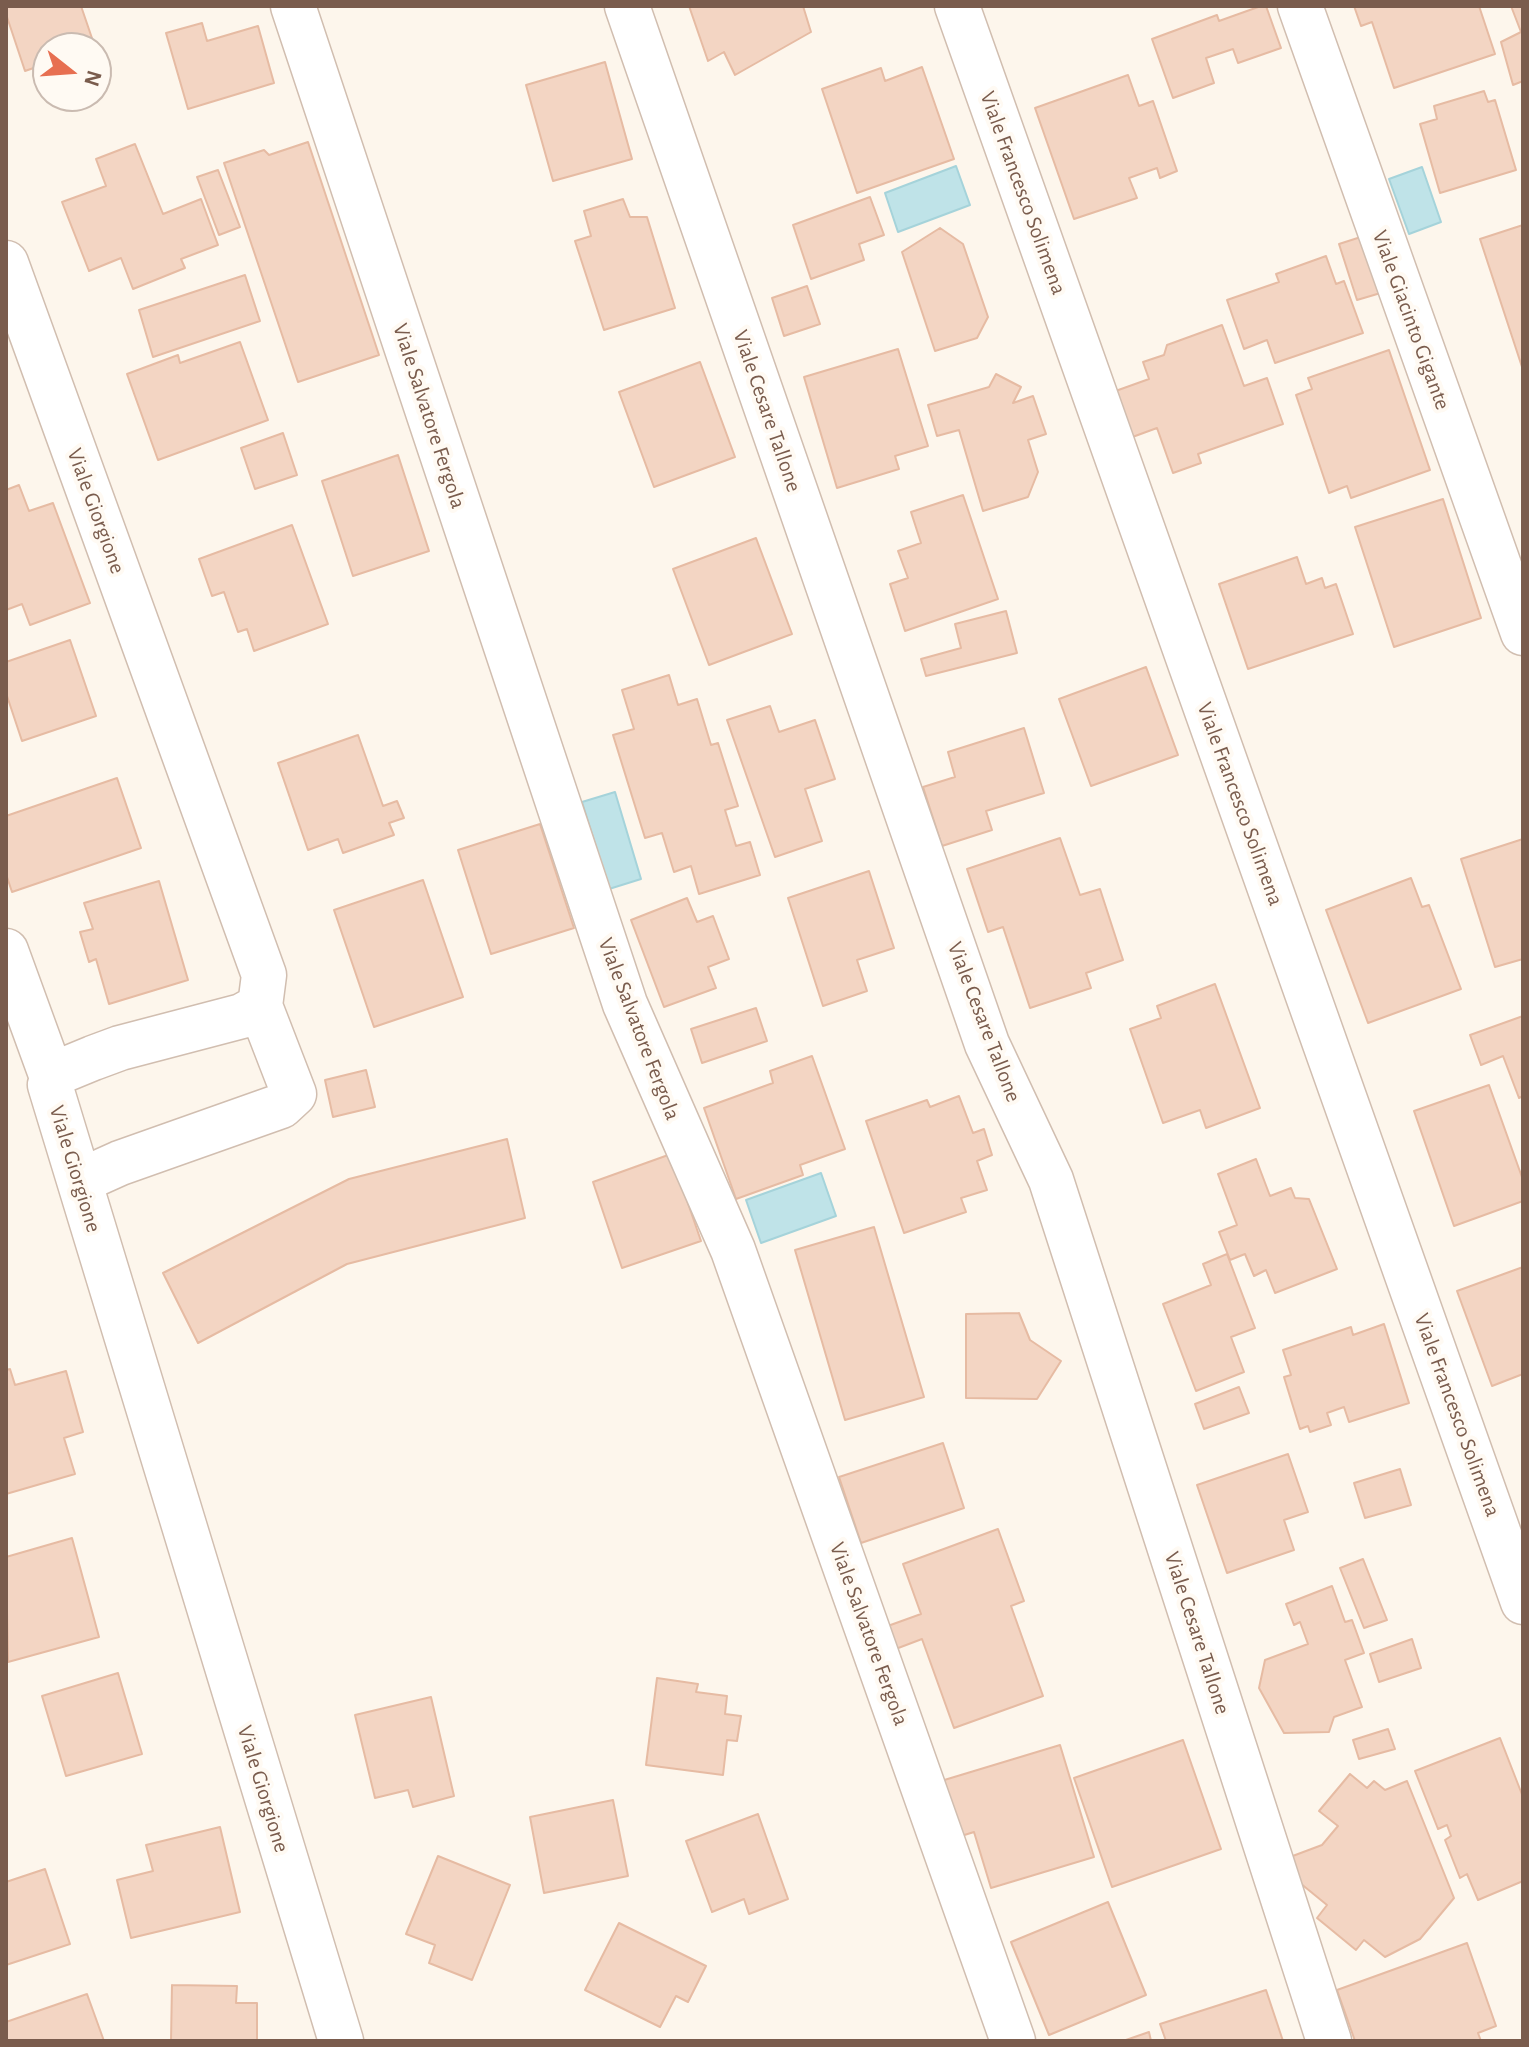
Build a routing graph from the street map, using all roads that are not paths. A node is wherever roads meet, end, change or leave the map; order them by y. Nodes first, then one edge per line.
1 (293, 6) edge
2 (627, 6) edge
3 (957, 6) edge
4 (1300, 6) edge
5 (6, 263) edge
6 (1523, 633) edge
7 (6, 951) edge
8 (260, 1006) junction
9 (53, 1080) junction
10 (80, 1181) junction
11 (1523, 1602) edge
12 (341, 2041) edge
13 (1013, 2041) edge
14 (1329, 2041) edge

1 - 13 street, Viale Salvatore Fergola
2 - 14 street, Viale Cesare Tallone
3 - 11 street, Viale Francesco Solimena
4 - 6 street, Viale Giacinto Gigante
5 - 8 street, Viale Giorgione
7 - 9 street
8 - 9 street, Viale Giorgione
8 - 10 street
9 - 10 street, Viale Giorgione
10 - 12 street, Viale Giorgione

